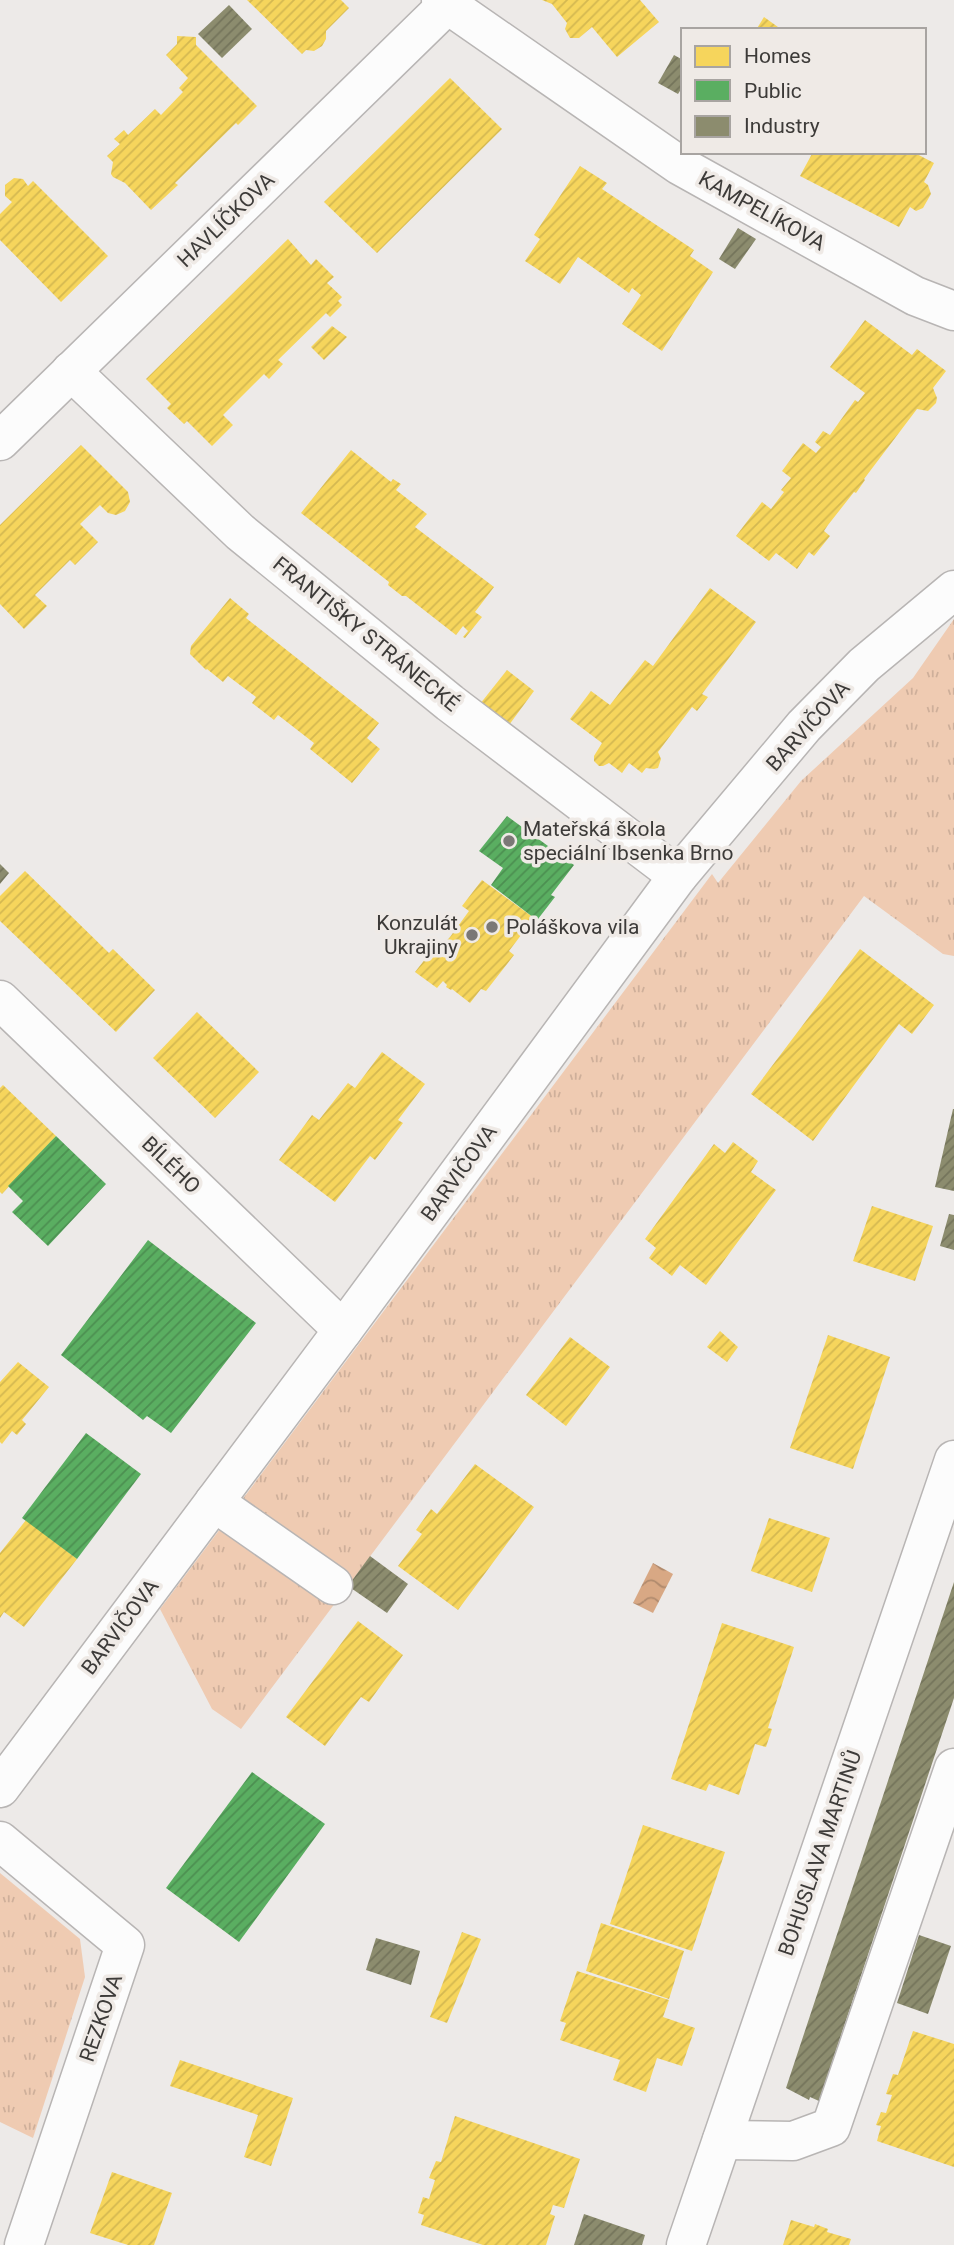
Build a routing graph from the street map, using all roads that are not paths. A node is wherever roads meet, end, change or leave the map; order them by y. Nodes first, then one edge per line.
1 (446, 2) edge
2 (954, 311) edge
3 (71, 371) junction
4 (0, 441) edge
5 (954, 590) edge
6 (678, 876) junction
7 (0, 1000) edge
8 (343, 1330) junction
9 (952, 1478) edge
10 (214, 1502) junction
11 (333, 1586) dead end
12 (954, 1768) edge
13 (0, 1788) edge
14 (0, 1841) edge
15 (722, 2140) junction
16 (24, 2245) edge
17 (686, 2245) edge

1 - 2 street, KAMPELÍKOVA
1 - 3 street, HAVLÍČKOVA
3 - 4 street, HAVLÍČKOVA
3 - 6 street, FRANTIŠKY STRÁNECKÉ
5 - 6 street, BARVIČOVA
6 - 8 street, BARVIČOVA
7 - 8 street, BÍLÉHO
8 - 10 street, BARVIČOVA
9 - 15 street, BOHUSLAVA MARTINŮ
10 - 11 street
10 - 13 street, BARVIČOVA
12 - 15 street
14 - 16 street, REZKOVA
15 - 17 street, BOHUSLAVA MARTINŮ

